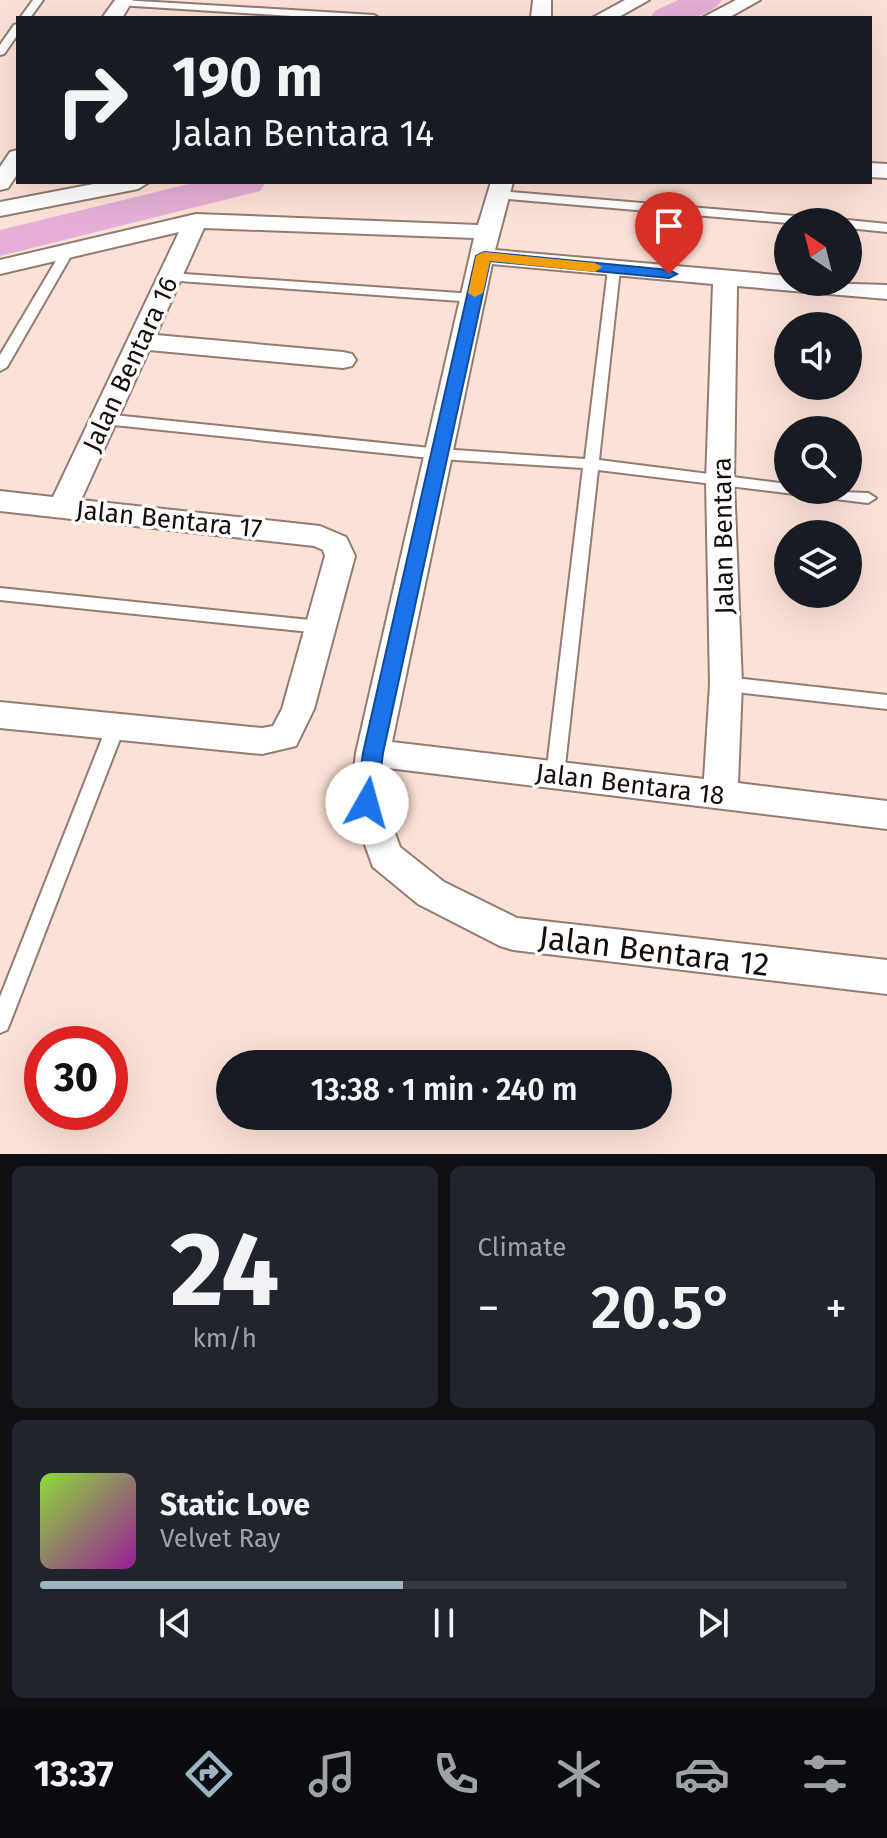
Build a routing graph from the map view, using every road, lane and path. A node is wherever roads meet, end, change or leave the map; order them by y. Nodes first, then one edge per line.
1 (640, 0) edge
2 (762, 3) edge
3 (120, 7) edge
4 (328, 16) edge
5 (606, 16) edge
6 (719, 16) edge
7 (9, 39) edge
8 (0, 52) edge
9 (16, 160) edge
10 (0, 183) edge
11 (125, 184) edge
12 (501, 188) edge
13 (0, 209) edge
14 (774, 217) edge
15 (196, 221) junction
16 (862, 225) edge
17 (887, 228) edge
18 (485, 244) junction
19 (69, 249) junction
20 (0, 267) edge
21 (614, 269) junction
22 (170, 277) junction
23 (725, 279) junction
24 (887, 292) edge
25 (474, 298) junction
26 (140, 341) junction
27 (343, 360) dead end
28 (0, 367) edge
29 (104, 419) junction
30 (440, 454) junction
31 (592, 464) junction
32 (720, 481) junction
33 (774, 487) edge
34 (862, 497) edge
35 (868, 498) dead end
36 (0, 501) edge
37 (63, 507) junction
38 (0, 594) edge
39 (320, 627) junction
40 (726, 684) junction
41 (887, 702) edge
42 (0, 715) edge
43 (116, 726) junction
44 (373, 753) junction
45 (555, 775) junction
46 (720, 794) junction
47 (887, 815) edge
48 (887, 977) edge
49 (0, 1023) edge

1 - 5 street
2 - 6 street
3 - 4 lane
7 - 8 lane
9 - 10 street
11 - 13 street
12 - 14 lane
12 - 18 street, Jalan Bentara 12
15 - 18 street
15 - 19 street
15 - 22 street, Jalan Bentara 16
16 - 17 lane
18 - 21 street
18 - 25 street, Jalan Bentara 12
19 - 20 street
19 - 28 lane
21 - 23 street
21 - 31 lane
22 - 25 lane
22 - 26 street, Jalan Bentara 16
23 - 24 street
23 - 32 street, Jalan Bentara
25 - 30 street, Jalan Bentara 12
26 - 27 street
26 - 29 street, Jalan Bentara 16
29 - 30 lane
29 - 37 street, Jalan Bentara 16
30 - 31 lane
30 - 44 street, Jalan Bentara 12
31 - 32 lane
31 - 45 lane
32 - 33 lane
32 - 40 street, Jalan Bentara
34 - 35 lane
36 - 37 street, Jalan Bentara 17
37 - 39 street, Jalan Bentara 17
38 - 39 lane
39 - 43 street
40 - 41 lane
40 - 46 street, Jalan Bentara
42 - 43 street
43 - 49 lane
44 - 45 street, Jalan Bentara 18
44 - 48 street, Jalan Bentara 12
45 - 46 street, Jalan Bentara 18
46 - 47 street, Jalan Bentara 18

